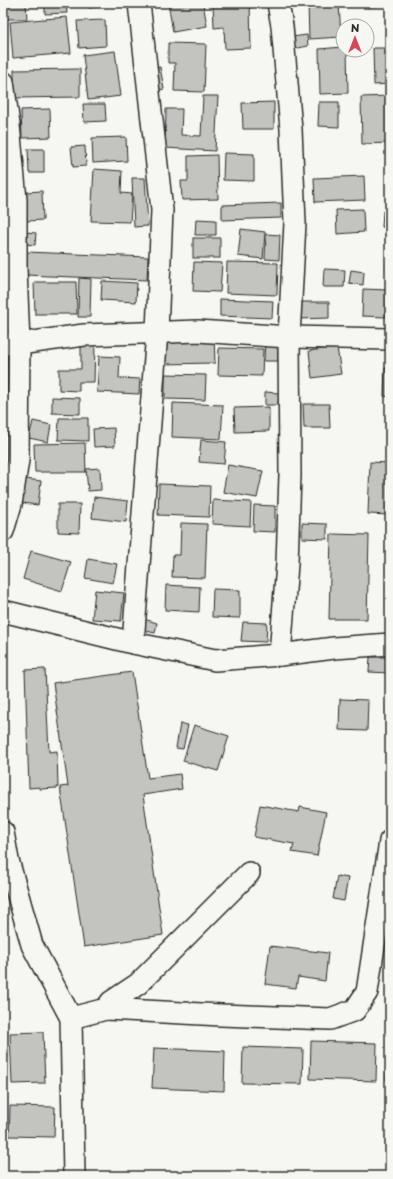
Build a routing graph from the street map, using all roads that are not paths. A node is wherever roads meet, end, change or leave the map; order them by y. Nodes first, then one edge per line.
1 (138, 3) edge
2 (278, 3) edge
3 (3, 82) edge
4 (9, 200) edge
5 (157, 332) junction
6 (289, 337) junction
7 (390, 339) edge
8 (11, 344) edge
9 (11, 460) edge
10 (3, 531) edge
11 (3, 611) edge
12 (133, 643) junction
13 (390, 644) edge
14 (280, 655) junction
15 (3, 832) edge
16 (390, 841) edge
17 (249, 873) dead end
18 (106, 1009) junction
19 (71, 1018) junction
20 (74, 1176) edge

1 - 5 street
2 - 6 street
3 - 4 street
4 - 8 street
5 - 6 street
5 - 8 street
5 - 12 street
6 - 7 street
6 - 14 street
8 - 9 street
9 - 10 street
11 - 12 street
12 - 14 street
13 - 14 street
15 - 19 street
16 - 18 street
17 - 18 street
18 - 19 street
19 - 20 street

